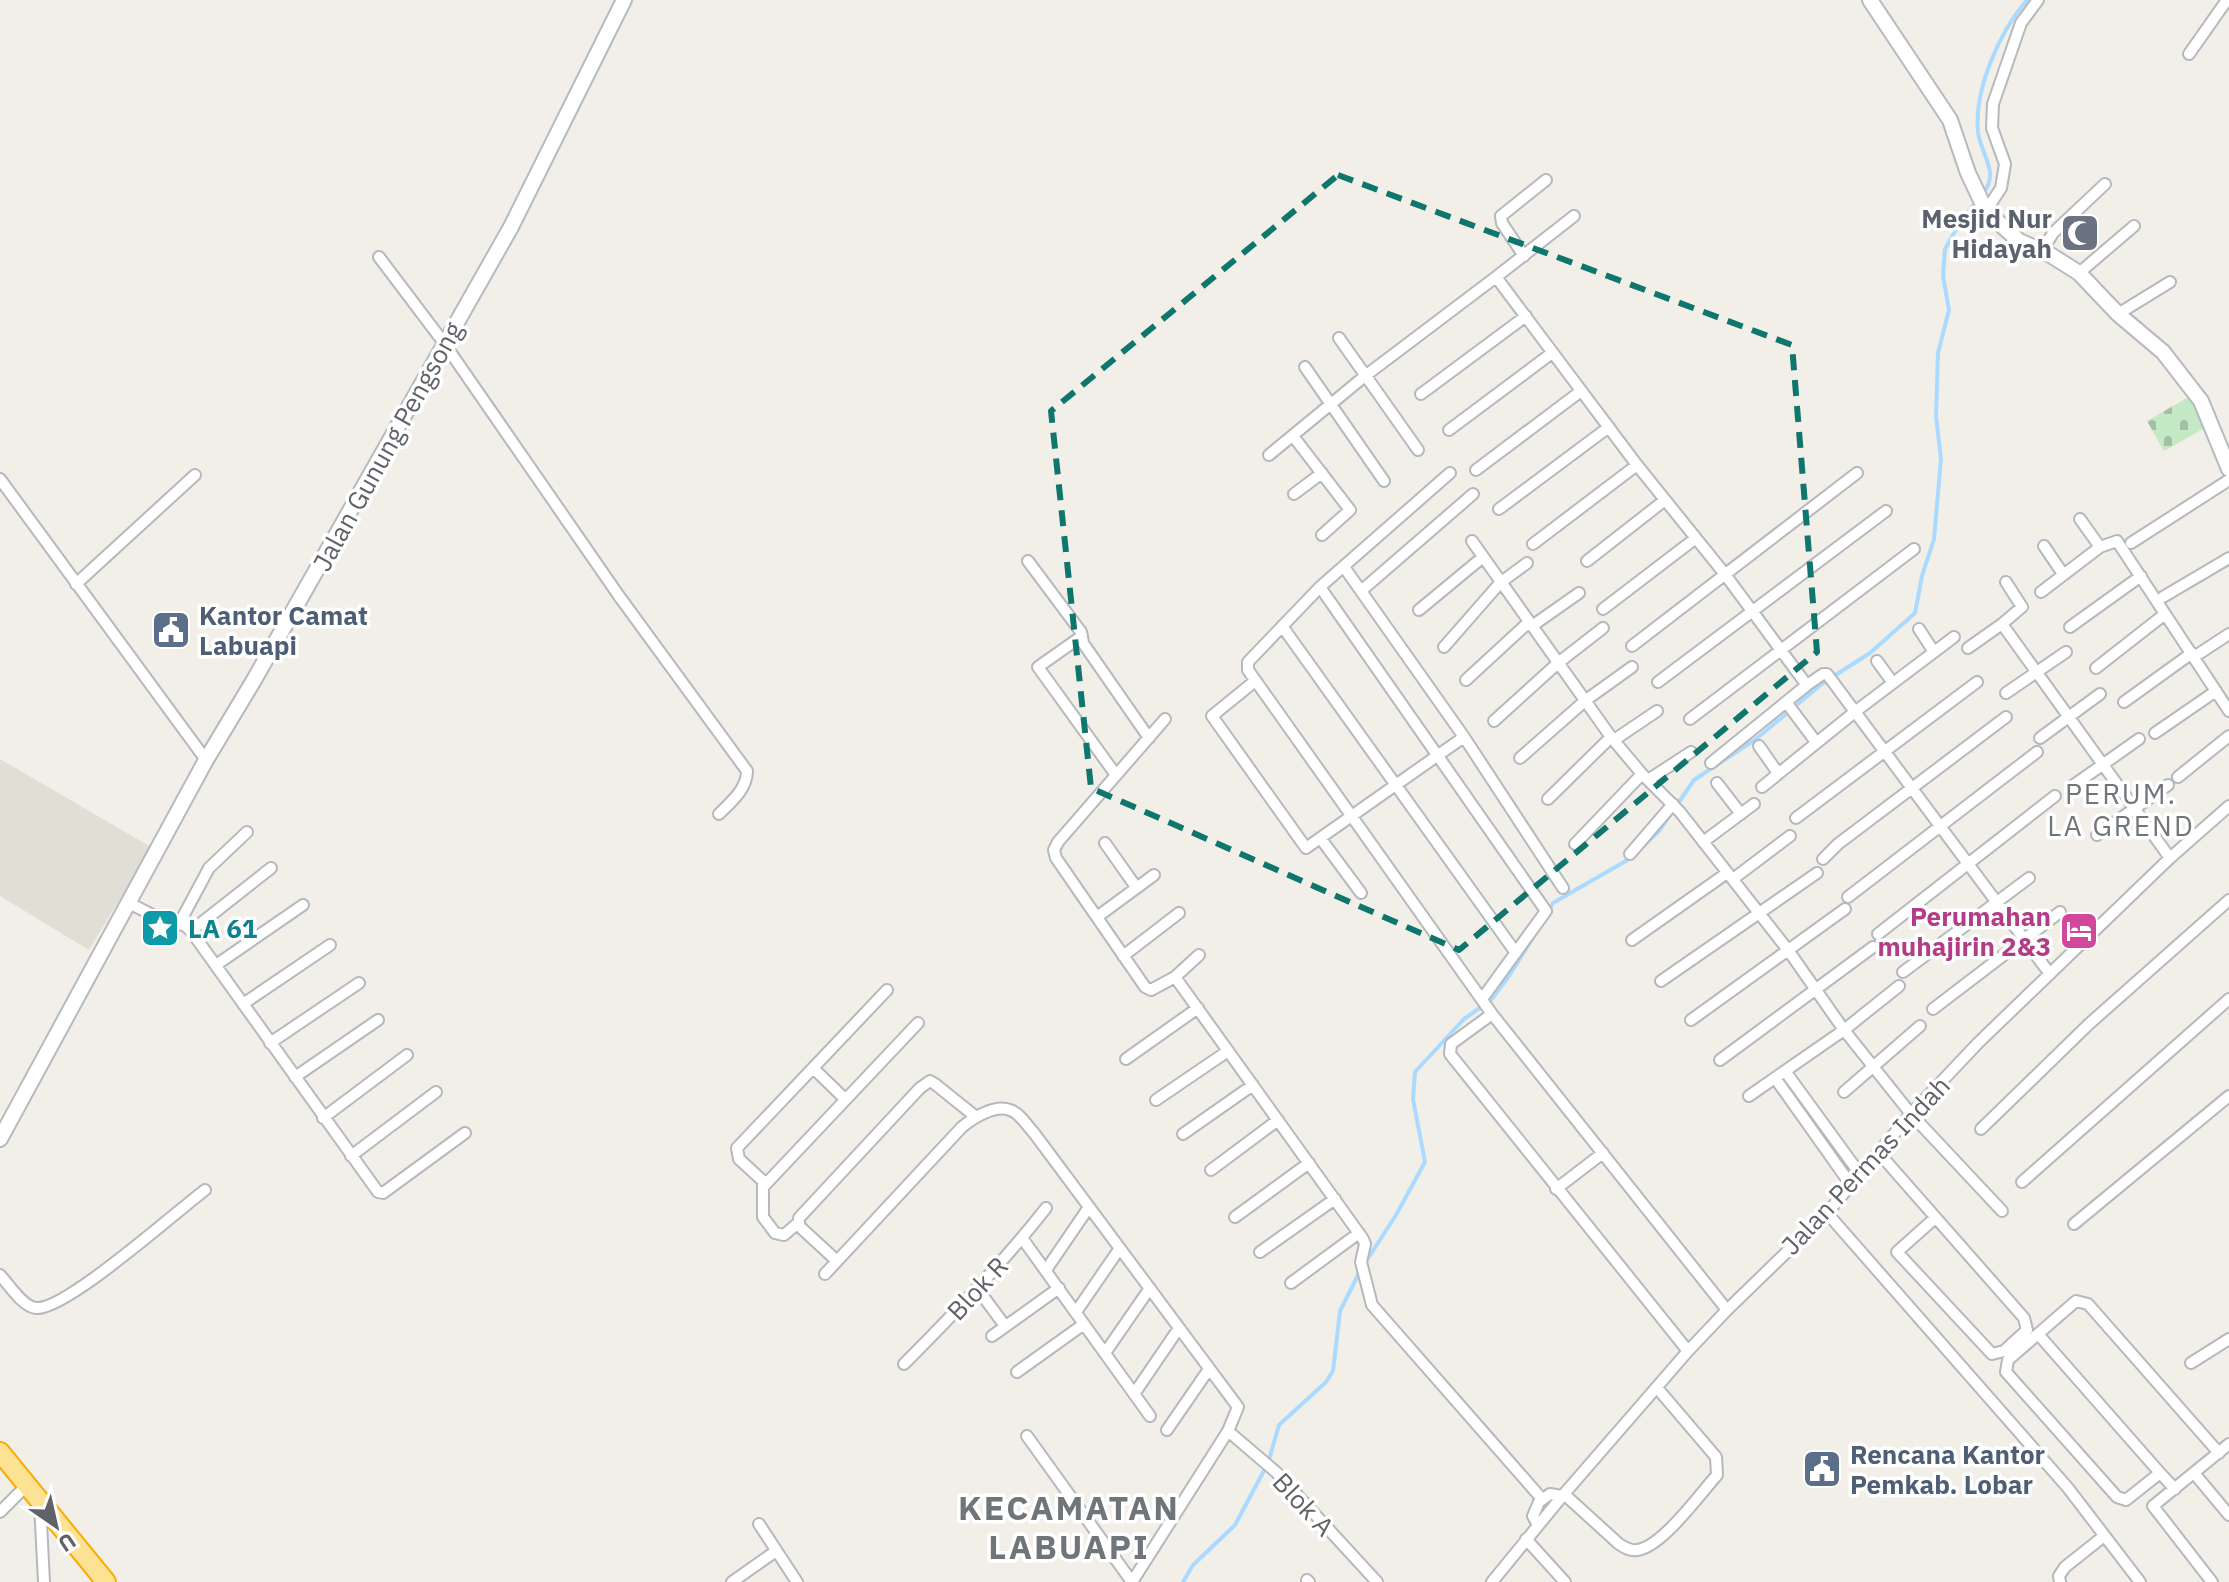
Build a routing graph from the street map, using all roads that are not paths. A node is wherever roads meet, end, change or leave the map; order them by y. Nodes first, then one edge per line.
1 (624, 0) edge
2 (1870, 0) edge
3 (2038, 0) edge
4 (2227, 0) edge
5 (2189, 54) dead end
6 (1546, 180) dead end
7 (2105, 184) dead end
8 (1982, 203) junction
9 (1574, 216) dead end
10 (2134, 226) dead end
11 (2042, 251) junction
12 (1524, 256) junction
13 (379, 257) dead end
14 (2079, 273) junction
15 (1496, 277) junction
16 (2170, 282) dead end
17 (2118, 314) junction
18 (1526, 316) junction
19 (1339, 338) dead end
20 (444, 343) junction
21 (1552, 353) junction
22 (1305, 367) dead end
23 (1365, 376) junction
24 (1581, 391) junction
25 (1421, 394) dead end
26 (1330, 405) junction
27 (1609, 427) junction
28 (1449, 430) dead end
29 (1293, 436) junction
30 (2225, 448) edge
31 (1418, 450) dead end
32 (1269, 455) dead end
33 (1637, 465) junction
34 (2229, 469) edge
35 (1476, 470) dead end
36 (1322, 473) junction
37 (1450, 473) dead end
38 (1857, 473) dead end
39 (195, 475) dead end
40 (0, 479) edge
41 (2229, 480) edge
42 (1384, 481) dead end
43 (1294, 494) dead end
44 (1473, 494) dead end
45 (1665, 500) junction
46 (1499, 509) dead end
47 (1886, 511) dead end
48 (2080, 519) dead end
49 (1322, 535) dead end
50 (1696, 538) junction
51 (1472, 541) dead end
52 (2131, 543) dead end
53 (1533, 544) dead end
54 (2044, 546) dead end
55 (2100, 547) junction
56 (1914, 549) dead end
57 (1483, 557) junction
58 (2229, 558) edge
59 (1028, 561) dead end
60 (1587, 561) dead end
61 (1527, 563) dead end
62 (1344, 567) junction
63 (1724, 573) junction
64 (2063, 574) junction
65 (2141, 576) junction
66 (2006, 582) dead end
67 (1500, 583) junction
68 (76, 584) junction
69 (1320, 587) junction
70 (1361, 591) junction
71 (2041, 592) dead end
72 (1579, 593) dead end
73 (2163, 597) dead end
74 (1603, 609) dead end
75 (1419, 610) dead end
76 (1751, 611) junction
77 (2165, 614) junction
78 (1530, 624) junction
79 (2002, 624) junction
80 (1282, 626) junction
81 (2070, 627) dead end
82 (1603, 628) dead end
83 (1919, 629) dead end
84 (2229, 634) edge
85 (1082, 636) junction
86 (1954, 637) dead end
87 (1632, 646) dead end
88 (1444, 647) dead end
89 (1968, 648) dead end
90 (1779, 651) junction
91 (1934, 652) junction
92 (2066, 652) dead end
93 (2196, 653) junction
94 (1877, 661) dead end
95 (1558, 663) junction
96 (1632, 667) dead end
97 (2096, 668) dead end
98 (2036, 672) junction
99 (1466, 680) dead end
100 (1255, 681) junction
101 (1658, 682) dead end
102 (1977, 682) dead end
103 (1893, 683) junction
104 (1807, 685) junction
105 (2216, 691) junction
106 (2006, 693) dead end
107 (2100, 694) dead end
108 (1586, 700) junction
109 (2124, 702) dead end
110 (1787, 704) junction
111 (1657, 711) dead end
112 (1856, 711) junction
113 (2229, 711) edge
114 (2069, 716) junction
115 (2006, 717) dead end
116 (1165, 719) dead end
117 (1690, 719) dead end
118 (1494, 721) dead end
119 (2155, 733) dead end
120 (2229, 736) edge
121 (1464, 737) junction
122 (1149, 738) junction
123 (2040, 738) dead end
124 (1613, 739) junction
125 (2139, 739) dead end
126 (1816, 742) junction
127 (1759, 746) dead end
128 (1885, 750) junction
129 (1691, 752) dead end
130 (2037, 752) dead end
131 (1438, 756) junction
132 (1520, 758) dead end
133 (206, 760) junction
134 (1711, 763) dead end
135 (2103, 765) junction
136 (1778, 773) junction
137 (1116, 775) junction
138 (1645, 777) junction
139 (2178, 777) dead end
140 (1717, 783) dead end
141 (2168, 785) dead end
142 (1395, 786) junction
143 (1762, 787) dead end
144 (1912, 787) junction
145 (2071, 787) dead end
146 (2055, 796) dead end
147 (1548, 799) dead end
148 (1754, 804) dead end
149 (2229, 806) edge
150 (1677, 808) junction
151 (2136, 809) junction
152 (719, 814) dead end
153 (1741, 814) junction
154 (1351, 817) junction
155 (1796, 818) dead end
156 (1940, 824) junction
157 (247, 832) dead end
158 (2097, 835) dead end
159 (1790, 836) dead end
160 (1321, 839) junction
161 (1703, 842) junction
162 (1105, 843) dead end
163 (1575, 844) dead end
164 (1630, 854) dead end
165 (2170, 858) junction
166 (1823, 859) dead end
167 (1968, 863) junction
168 (271, 868) dead end
169 (1817, 873) dead end
170 (1154, 875) dead end
171 (1730, 876) junction
172 (2029, 878) dead end
173 (1136, 887) junction
174 (1563, 888) dead end
175 (1361, 893) dead end
176 (1848, 897) dead end
177 (2229, 900) edge
178 (1996, 901) junction
179 (129, 903) junction
180 (303, 905) dead end
181 (1845, 909) dead end
182 (2060, 912) dead end
183 (1179, 913) dead end
184 (1759, 913) junction
185 (1097, 917) junction
186 (179, 924) junction
187 (191, 931) junction
188 (1878, 934) dead end
189 (2024, 939) junction
190 (1632, 940) dead end
191 (330, 945) dead end
192 (1873, 947) dead end
193 (1788, 950) junction
194 (1516, 953) junction
195 (1199, 955) dead end
196 (1123, 956) junction
197 (216, 965) junction
198 (1903, 972) dead end
199 (2050, 974) junction
200 (1175, 977) junction
201 (1661, 981) dead end
202 (359, 983) dead end
203 (1899, 986) dead end
204 (1815, 988) junction
205 (887, 990) dead end
206 (2229, 999) edge
207 (243, 1004) junction
208 (1487, 1006) junction
209 (1198, 1008) junction
210 (1933, 1009) dead end
211 (378, 1020) dead end
212 (1691, 1020) dead end
213 (918, 1023) dead end
214 (1920, 1026) dead end
215 (1844, 1030) junction
216 (270, 1043) junction
217 (1228, 1051) junction
218 (407, 1055) dead end
219 (1126, 1059) dead end
220 (1720, 1060) dead end
221 (1873, 1066) junction
222 (813, 1068) junction
223 (1785, 1071) junction
224 (295, 1077) junction
225 (1775, 1078) junction
226 (1253, 1085) junction
227 (436, 1092) dead end
228 (1844, 1092) dead end
229 (1749, 1096) dead end
230 (2229, 1096) edge
231 (845, 1099) junction
232 (1156, 1100) dead end
233 (1911, 1114) junction
234 (976, 1117) junction
235 (323, 1118) junction
236 (1278, 1120) junction
237 (1981, 1129) dead end
238 (465, 1133) dead end
239 (1183, 1134) dead end
240 (0, 1139) edge
241 (1878, 1152) junction
242 (1603, 1153) junction
243 (351, 1156) junction
244 (1309, 1163) junction
245 (1211, 1170) dead end
246 (1860, 1174) junction
247 (2022, 1182) dead end
248 (1851, 1185) junction
249 (764, 1186) junction
250 (1556, 1189) junction
251 (205, 1190) dead end
252 (1335, 1199) junction
253 (1089, 1207) junction
254 (1046, 1208) dead end
255 (2002, 1211) dead end
256 (1827, 1213) junction
257 (1235, 1217) dead end
258 (1935, 1218) junction
259 (798, 1223) junction
260 (2074, 1224) dead end
261 (1359, 1233) junction
262 (1022, 1238) junction
263 (1120, 1248) junction
264 (1260, 1252) dead end
265 (837, 1261) junction
266 (1046, 1270) junction
267 (825, 1274) dead end
268 (0, 1275) edge
269 (1291, 1283) dead end
270 (977, 1288) junction
271 (1059, 1288) junction
272 (1150, 1288) junction
273 (1727, 1310) junction
274 (1076, 1312) junction
275 (1084, 1324) junction
276 (1005, 1326) junction
277 (1179, 1328) junction
278 (2038, 1334) junction
279 (992, 1336) dead end
280 (2229, 1339) edge
281 (1688, 1351) junction
282 (1105, 1353) junction
283 (2191, 1363) dead end
284 (904, 1364) dead end
285 (1209, 1369) junction
286 (1017, 1372) dead end
287 (1658, 1389) junction
288 (1134, 1394) junction
289 (1150, 1416) dead end
290 (1167, 1430) dead end
291 (1228, 1431) junction
292 (1027, 1436) dead end
293 (2229, 1444) edge
294 (0, 1452) edge
295 (2219, 1453) junction
296 (2160, 1473) junction
297 (2194, 1473) junction
298 (27, 1485) junction
299 (2175, 1489) junction
300 (1563, 1495) junction
301 (1542, 1499) junction
302 (40, 1501) junction
303 (0, 1512) edge
304 (2229, 1515) edge
305 (759, 1524) dead end
306 (1538, 1525) junction
307 (2104, 1536) junction
308 (1526, 1539) junction
309 (776, 1551) junction
310 (44, 1582) edge
311 (106, 1582) edge
312 (732, 1582) edge
313 (797, 1582) edge
314 (1132, 1582) edge
315 (1377, 1582) edge
316 (1492, 1582) edge
317 (1565, 1582) edge
318 (2060, 1582) edge
319 (2140, 1582) edge
320 (2212, 1582) edge

1 - 20 street, Jalan Gunung Pengsong
2 - 8 street
3 - 8 street
4 - 5 street
6 - 12 street
7 - 11 street
8 - 11 street
9 - 12 street
10 - 14 street
11 - 14 street
12 - 15 street
13 - 20 street
14 - 17 street
15 - 18 street
15 - 23 street
16 - 17 street
17 - 30 street
18 - 21 street
18 - 25 street
19 - 23 street
20 - 133 street, Jalan Gunung Pengsong
20 - 152 street
21 - 24 street
21 - 28 street
22 - 26 street
23 - 26 street
23 - 31 street
24 - 27 street
24 - 35 street
26 - 29 street
26 - 42 street
27 - 33 street
27 - 46 street
29 - 32 street
29 - 36 street
30 - 34 street
33 - 45 street
33 - 53 street
36 - 43 street
36 - 49 street
37 - 62 street
38 - 63 street
39 - 68 street
40 - 68 street
41 - 52 street
44 - 70 street
45 - 50 street
45 - 60 street
47 - 76 street
48 - 55 street
50 - 63 street
50 - 74 street
51 - 57 street
54 - 64 street
55 - 64 street
55 - 65 street
56 - 90 street
57 - 67 street
57 - 75 street
58 - 73 street
59 - 85 street
61 - 67 street
62 - 69 street
62 - 70 street
63 - 76 street
63 - 87 street
64 - 71 street
65 - 77 street
65 - 81 street
66 - 79 street
67 - 78 street
67 - 88 street
68 - 133 street
69 - 80 street
69 - 131 street
70 - 121 street
72 - 78 street
76 - 90 street
76 - 101 street
77 - 93 street
77 - 97 street
78 - 95 street
78 - 99 street
79 - 89 street
79 - 98 street
80 - 100 street
80 - 142 street
82 - 95 street
83 - 91 street
84 - 93 street
85 - 122 street
85 - 137 street
86 - 91 street
90 - 104 street
90 - 117 street
91 - 103 street
92 - 98 street
93 - 105 street
93 - 109 street
94 - 103 street
95 - 108 street
95 - 118 street
96 - 108 street
98 - 106 street
98 - 114 street
100 - 154 street
100 - 160 street
102 - 128 street
103 - 112 street
104 - 110 street
104 - 112 street
105 - 113 street
105 - 119 street
107 - 114 street
108 - 124 street
108 - 132 street
110 - 126 street
110 - 134 street
111 - 124 street
112 - 126 street
112 - 128 street
114 - 123 street
114 - 135 street
115 - 144 street
116 - 122 street
120 - 139 street
121 - 131 street
121 - 174 street
122 - 137 street
124 - 138 street
124 - 147 street
125 - 135 street
126 - 136 street
127 - 136 street
128 - 144 street
128 - 155 street
129 - 138 street
130 - 156 street
131 - 142 street
131 - 194 street
133 - 179 street, Jalan Gunung Pengsong
135 - 145 street
135 - 151 street
136 - 143 street
137 - 185 street
138 - 150 street
138 - 163 street
140 - 153 street
141 - 151 street
142 - 154 street
142 - 194 street
144 - 156 street
144 - 166 street
146 - 167 street
148 - 153 street
149 - 165 street, Jalan Permas Indah
150 - 161 street
150 - 164 street
151 - 158 street
151 - 165 street
153 - 161 street
154 - 160 street
154 - 208 street
156 - 167 street
156 - 176 street
157 - 186 street
159 - 171 street
160 - 175 street
161 - 171 street
162 - 173 street
165 - 199 street, Jalan Permas Indah
167 - 178 street
167 - 188 street
168 - 187 street
169 - 184 street
170 - 173 street
171 - 184 street
171 - 190 street
172 - 178 street
173 - 185 street
177 - 237 street
178 - 189 street
178 - 198 street
179 - 186 street
179 - 240 street, Jalan Gunung Pengsong
180 - 197 street
181 - 193 street
182 - 189 street
183 - 196 street
184 - 193 street
184 - 201 street
185 - 196 street
186 - 187 street
187 - 197 street
189 - 199 street
189 - 210 street
191 - 207 street
192 - 204 street
193 - 204 street
193 - 212 street
194 - 208 street
195 - 200 street
196 - 200 street
197 - 207 street
199 - 233 street, Jalan Permas Indah
200 - 209 street
202 - 216 street
203 - 215 street
204 - 215 street
204 - 220 street
205 - 222 street
206 - 247 street
207 - 216 street
208 - 242 street
208 - 250 street
209 - 217 street
209 - 219 street
211 - 224 street
213 - 231 street
214 - 221 street
215 - 221 street
215 - 223 street
216 - 224 street
217 - 226 street
217 - 232 street
218 - 235 street
221 - 228 street
221 - 233 street
222 - 231 street
222 - 249 street
223 - 225 street
223 - 246 street
224 - 235 street
225 - 229 street
225 - 248 street
226 - 236 street
226 - 239 street
227 - 243 street
230 - 260 street
231 - 249 street
233 - 241 street, Jalan Permas Indah
233 - 255 street
234 - 253 street
234 - 259 street
234 - 265 street
235 - 243 street
236 - 244 street
236 - 245 street
238 - 243 street
241 - 246 street, Jalan Permas Indah
241 - 258 street
242 - 250 street
242 - 273 street
244 - 252 street
244 - 257 street
246 - 248 street, Jalan Permas Indah
248 - 256 street, Jalan Permas Indah
249 - 259 street
250 - 281 street
251 - 268 street
252 - 261 street
252 - 264 street
253 - 263 street
253 - 266 street
254 - 262 street, Blok R
256 - 273 street, Jalan Permas Indah
256 - 307 street
258 - 258 street
259 - 265 street
261 - 269 street
261 - 301 street
262 - 266 street
262 - 270 street, Blok R
263 - 272 street
263 - 274 street
265 - 267 street
266 - 271 street
270 - 276 street
270 - 284 street, Blok R
271 - 274 street
271 - 276 street
272 - 277 street
272 - 282 street
273 - 281 street, Jalan Permas Indah
274 - 275 street
275 - 282 street
275 - 286 street
276 - 279 street
277 - 285 street
277 - 288 street
278 - 295 street
278 - 296 street
278 - 296 street
280 - 283 street
281 - 287 street, Jalan Permas Indah
282 - 288 street
285 - 290 street
285 - 291 street
287 - 300 street, Jalan Permas Indah
287 - 300 street
288 - 289 street
291 - 314 street
291 - 315 street, Blok A
292 - 314 street
293 - 295 street
294 - 298 highway
295 - 297 street
296 - 299 street
297 - 299 street
297 - 304 street
298 - 302 highway
298 - 303 street
299 - 320 street
300 - 301 street
300 - 306 street, Jalan Permas Indah
301 - 306 street
302 - 310 street
302 - 311 highway
305 - 309 street
306 - 308 street, Jalan Permas Indah
307 - 318 street
307 - 319 street
308 - 316 street, Jalan Permas Indah
308 - 317 street
309 - 312 street
309 - 313 street

